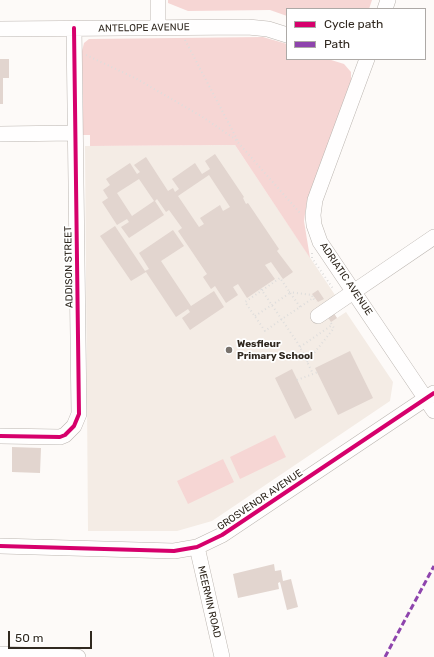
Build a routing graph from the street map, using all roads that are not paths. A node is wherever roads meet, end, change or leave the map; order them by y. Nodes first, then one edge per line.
1 (158, 0) edge
2 (74, 28) junction
3 (158, 28) junction
4 (0, 29) edge
5 (286, 35) edge
6 (362, 60) edge
7 (75, 133) junction
8 (0, 134) edge
9 (434, 237) edge
10 (354, 292) junction
11 (321, 314) road end
12 (430, 396) edge
13 (434, 411) edge
14 (0, 436) edge
15 (0, 546) edge
16 (197, 547) junction
17 (0, 654) edge
18 (78, 657) edge
19 (222, 657) edge

1 - 3 street
2 - 3 street, ANTELOPE AVENUE
2 - 4 street, ANTELOPE AVENUE
2 - 7 street, ADDISON STREET
3 - 5 street, ANTELOPE AVENUE
6 - 10 street, ADRIATIC AVENUE
7 - 8 street
7 - 14 street, ADDISON STREET
9 - 10 street
10 - 11 street
10 - 12 street, ADRIATIC AVENUE
12 - 13 street, ADRIATIC AVENUE
12 - 16 street, GROSVENOR AVENUE
15 - 16 street, GROSVENOR AVENUE
16 - 19 street, MEERMIN ROAD
17 - 18 street

